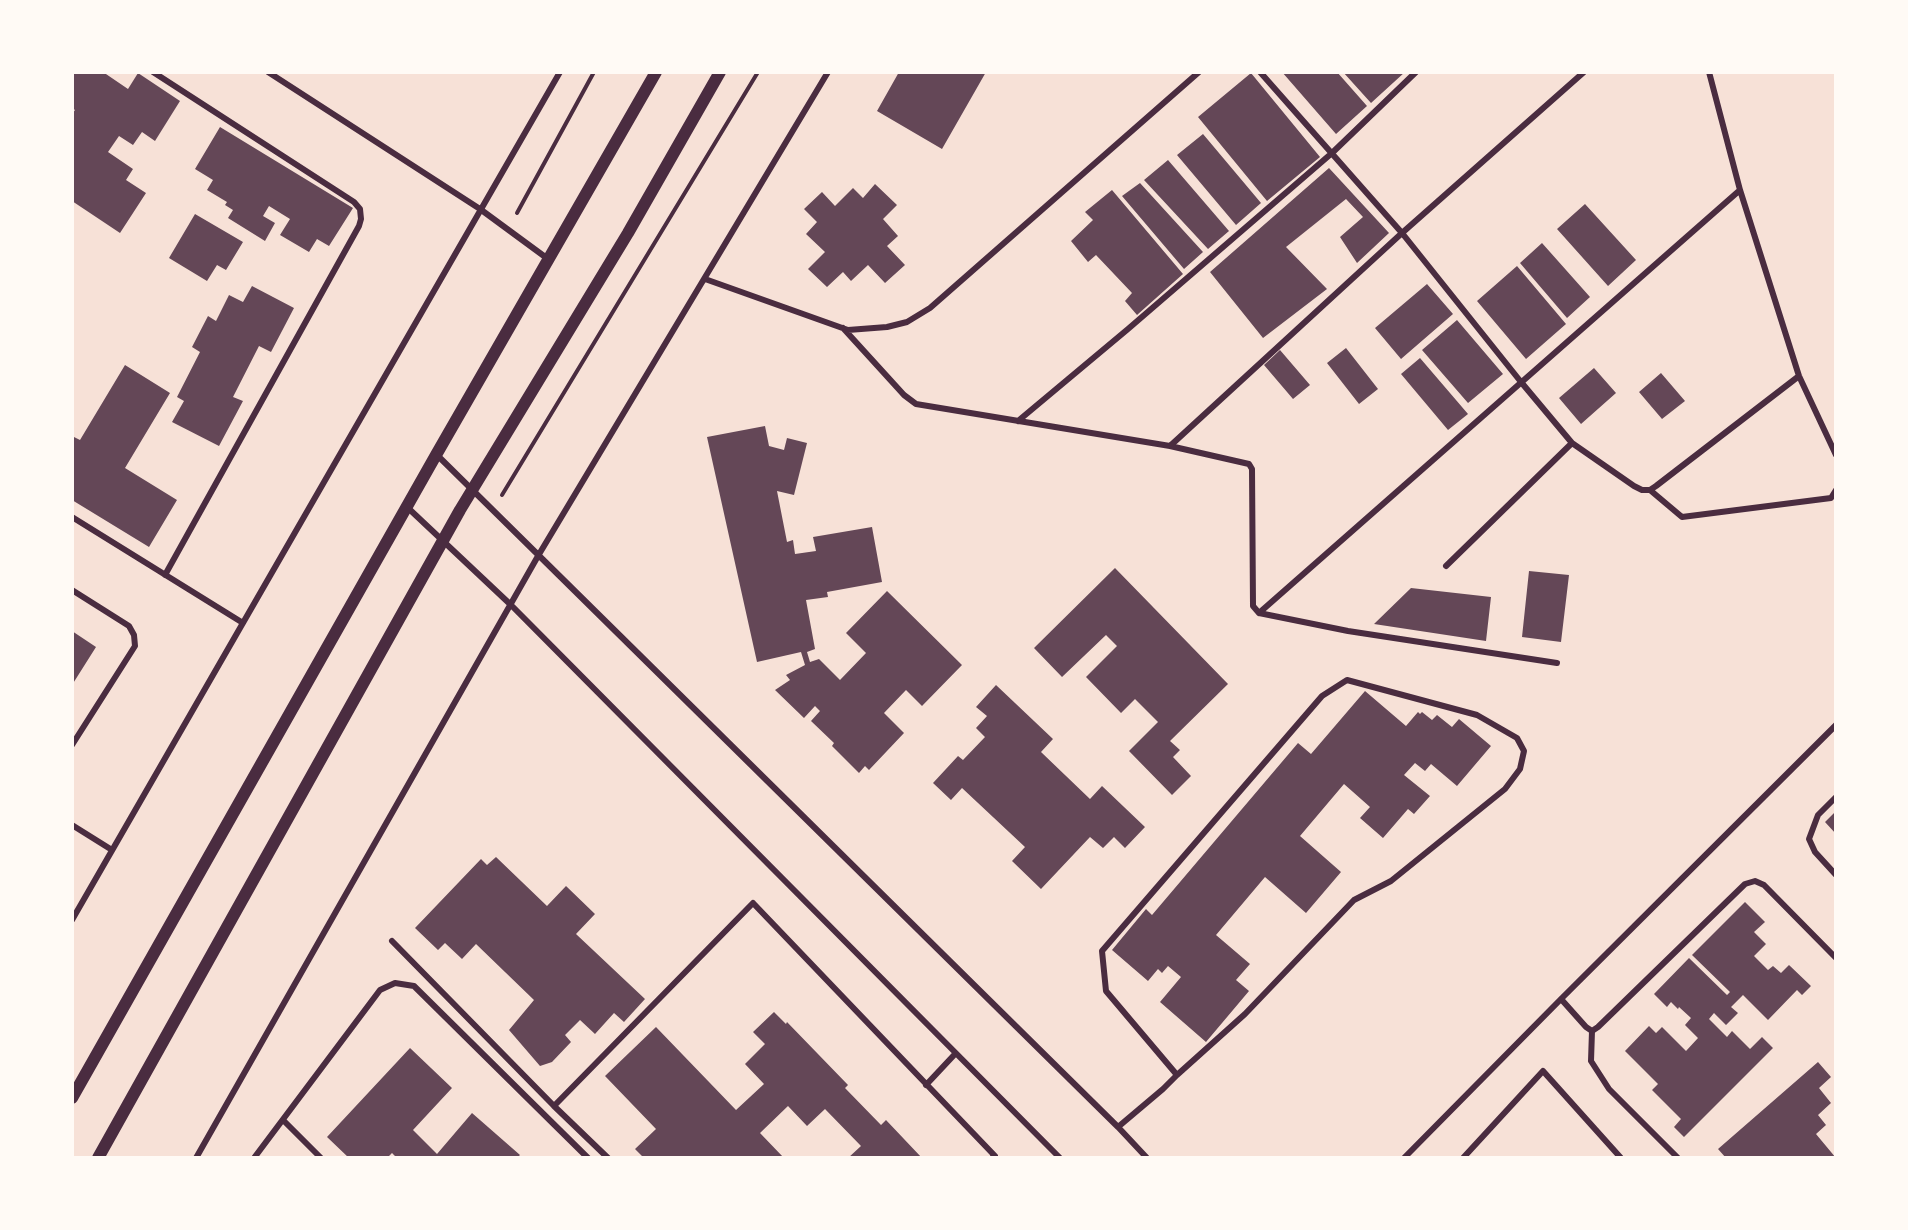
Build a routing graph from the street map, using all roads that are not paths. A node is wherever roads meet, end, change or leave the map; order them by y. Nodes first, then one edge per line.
1 (153, 72) edge
2 (268, 72) edge
3 (560, 72) edge
4 (656, 72) edge
5 (720, 72) edge
6 (828, 72) edge
7 (1199, 72) edge
8 (1260, 72) edge
9 (1416, 72) edge
10 (1584, 72) edge
11 (1709, 72) edge
12 (1332, 153) junction
13 (1740, 190) junction
14 (480, 209) junction
15 (1402, 233) junction
16 (549, 259) junction
17 (705, 279) junction
18 (843, 328) junction
19 (1799, 376) junction
20 (1521, 382) junction
21 (1018, 422) junction
22 (1572, 442) junction
23 (1170, 446) junction
24 (436, 455) junction
25 (1836, 455) edge
26 (472, 490) junction
27 (1650, 490) junction
28 (1836, 490) edge
29 (407, 507) junction
30 (72, 517) edge
31 (443, 541) junction
32 (538, 556) junction
33 (1446, 566) dead end
34 (165, 575) junction
35 (72, 590) edge
36 (511, 605) junction
37 (1259, 614) junction
38 (243, 623) junction
39 (1557, 663) dead end
40 (1836, 725) edge
41 (72, 745) edge
42 (1836, 798) edge
43 (72, 825) edge
44 (112, 850) junction
45 (1836, 875) edge
46 (72, 920) edge
47 (392, 941) dead end
48 (1836, 958) edge
49 (1561, 999) junction
50 (1592, 1031) junction
51 (955, 1054) junction
52 (1177, 1075) junction
53 (926, 1085) junction
54 (72, 1098) edge
55 (554, 1106) junction
56 (283, 1120) junction
57 (1118, 1127) junction
58 (99, 1158) edge
59 (196, 1158) edge
60 (254, 1158) edge
61 (321, 1158) edge
62 (588, 1158) edge
63 (608, 1158) edge
64 (992, 1158) edge
65 (1060, 1158) edge
66 (1147, 1158) edge
67 (1404, 1158) edge
68 (1463, 1158) edge
69 (1621, 1158) edge
70 (1678, 1158) edge

1 - 34 street
2 - 14 street
3 - 14 street
4 - 16 main road
5 - 26 main road
6 - 17 street
7 - 18 street
8 - 12 street
9 - 12 street
10 - 15 street
11 - 13 street
12 - 15 street
12 - 21 street
13 - 19 street
13 - 20 street
14 - 16 street
14 - 38 street
15 - 20 street
15 - 23 street
16 - 24 main road
17 - 18 street
17 - 32 street
18 - 21 street
19 - 25 street
19 - 27 street
20 - 22 street
20 - 37 street
21 - 23 street
22 - 27 street
22 - 33 street
23 - 37 street
24 - 26 street
24 - 29 main road
26 - 31 main road
26 - 32 street
27 - 28 street
29 - 31 street
29 - 54 main road
30 - 34 street
31 - 36 street
31 - 58 main road
32 - 36 street
32 - 57 street
34 - 38 street
35 - 41 street
36 - 51 street
36 - 59 street
37 - 39 street
38 - 44 street
40 - 49 street
42 - 45 street
43 - 44 street
44 - 46 street
47 - 55 street
48 - 50 street
49 - 50 street
49 - 67 street
50 - 70 street
51 - 53 street
51 - 65 street
52 - 52 street
52 - 57 street
53 - 55 street
53 - 64 street
55 - 63 street
56 - 60 street
56 - 61 street
56 - 62 street
57 - 66 street
68 - 69 street

